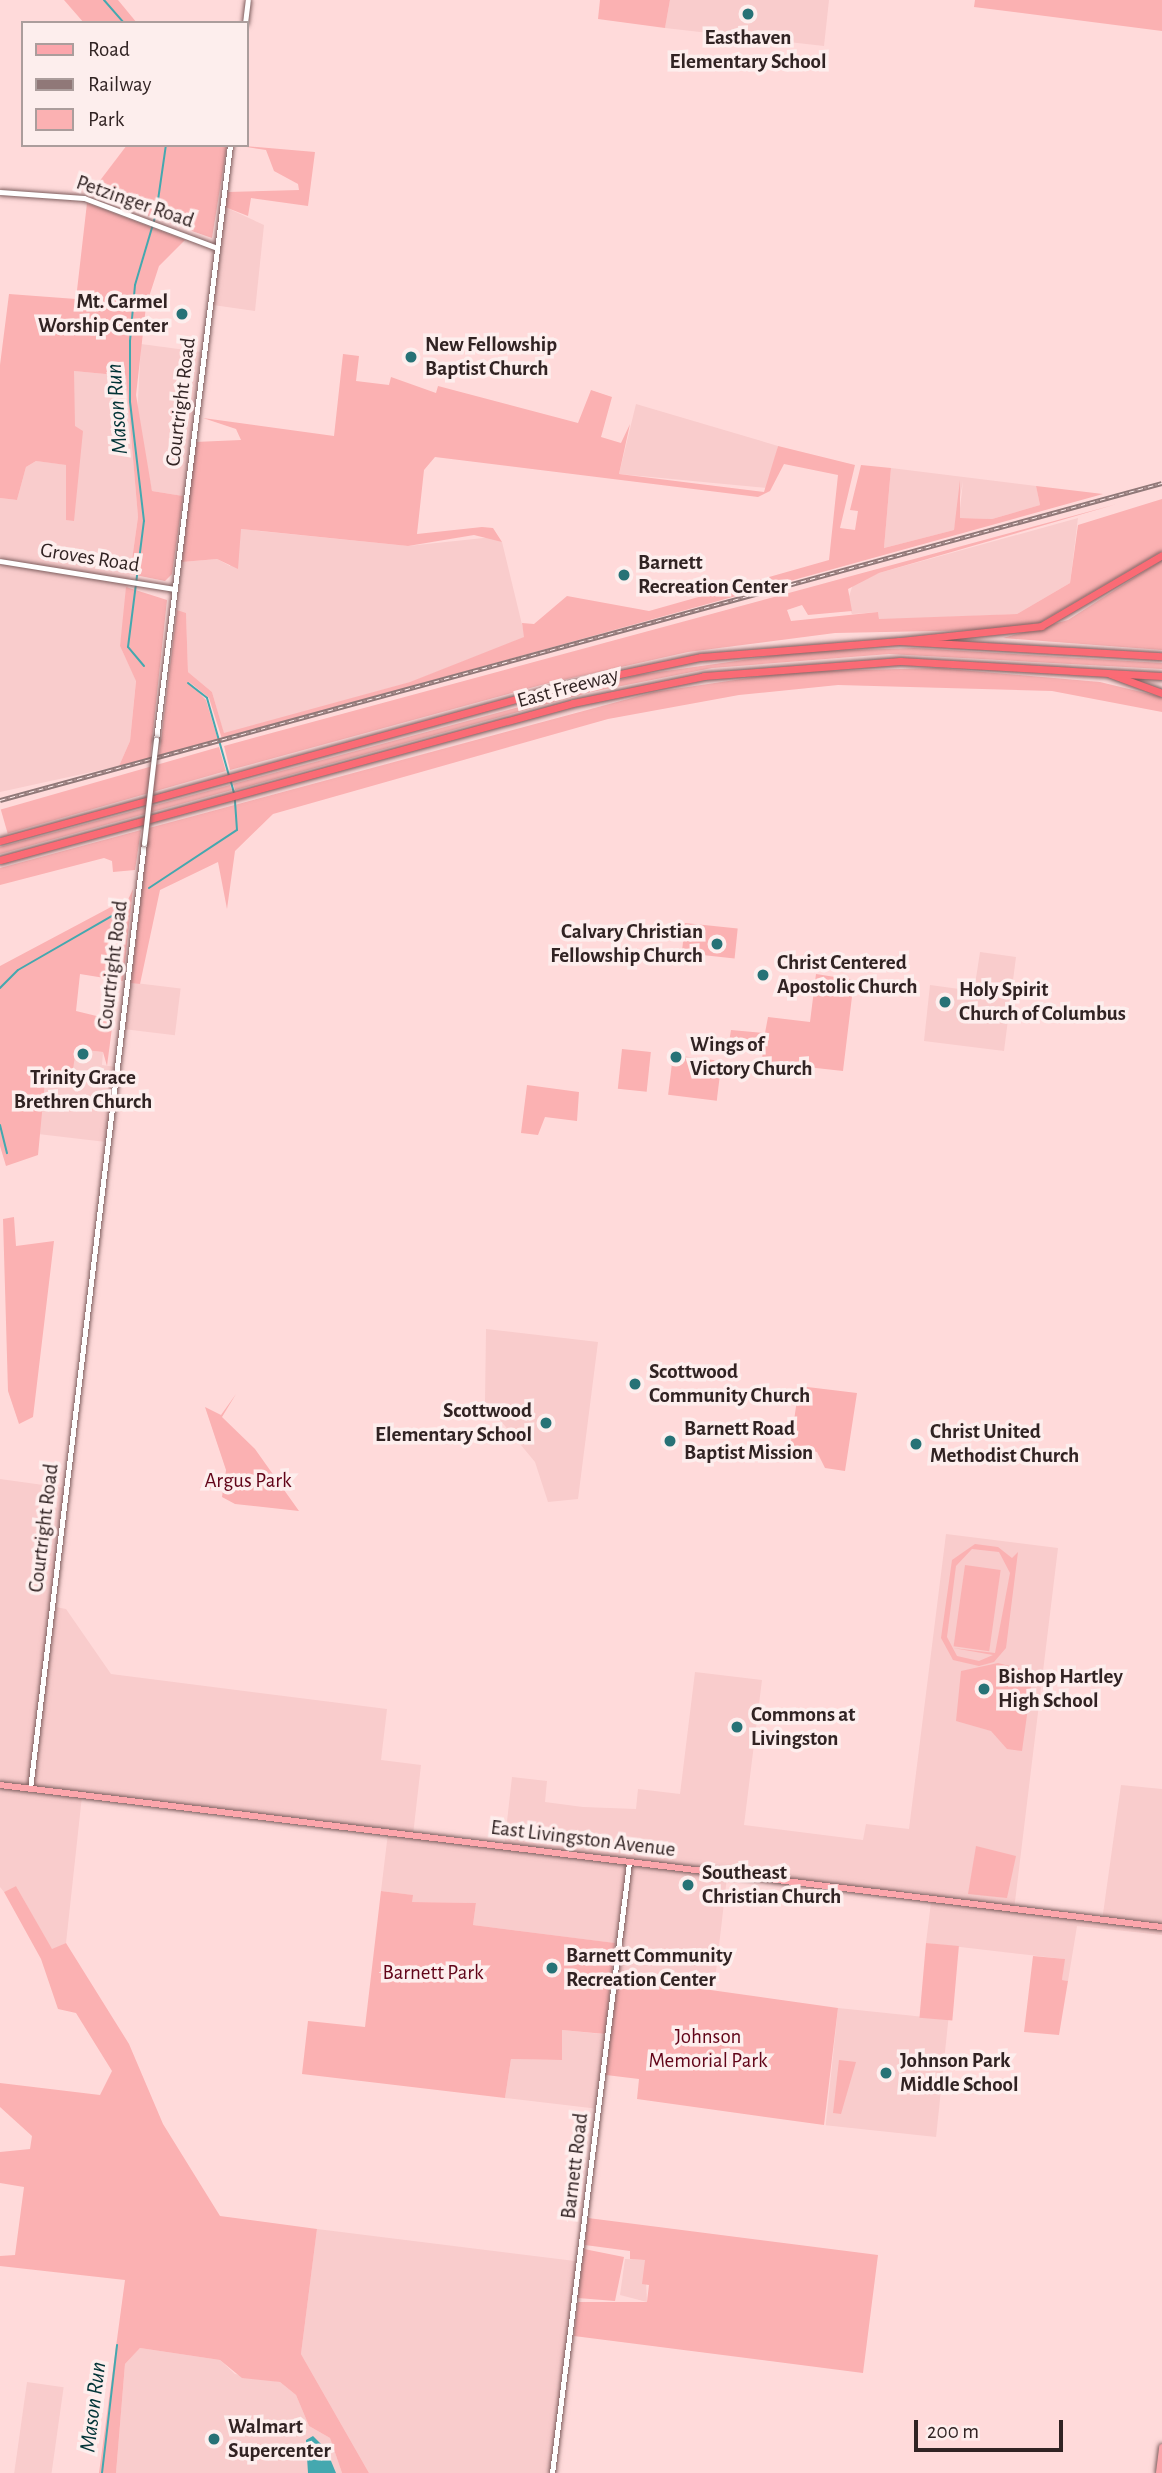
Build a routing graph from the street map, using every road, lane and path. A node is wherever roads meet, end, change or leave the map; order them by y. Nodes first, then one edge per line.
1 (248, 0) edge
2 (245, 21) edge
3 (230, 147) edge
4 (0, 192) edge
5 (217, 248) junction
6 (1162, 555) edge
7 (0, 561) edge
8 (174, 589) junction
9 (899, 641) junction
10 (1162, 656) edge
11 (1106, 671) junction
12 (1162, 676) edge
13 (1162, 693) edge
14 (0, 841) edge
15 (0, 860) edge
16 (0, 1785) edge
17 (30, 1789) junction
18 (629, 1863) junction
19 (1162, 1927) edge
20 (1162, 2448) edge
21 (552, 2473) edge
22 (1159, 2473) edge

1 - 2 street
3 - 5 street, Courtright Road
4 - 5 street, Petzinger Road
5 - 8 street, Courtright Road
6 - 9 highway
7 - 8 street, Groves Road
8 - 17 street, Courtright Road, bridge
9 - 10 highway, East Freeway
9 - 14 highway, East Freeway
11 - 12 highway, East Freeway
11 - 13 highway
11 - 15 highway, East Freeway
16 - 17 main road, East Livingston Avenue
17 - 18 main road, East Livingston Avenue
18 - 19 main road, East Livingston Avenue
18 - 21 street, Barnett Road
20 - 22 main road

